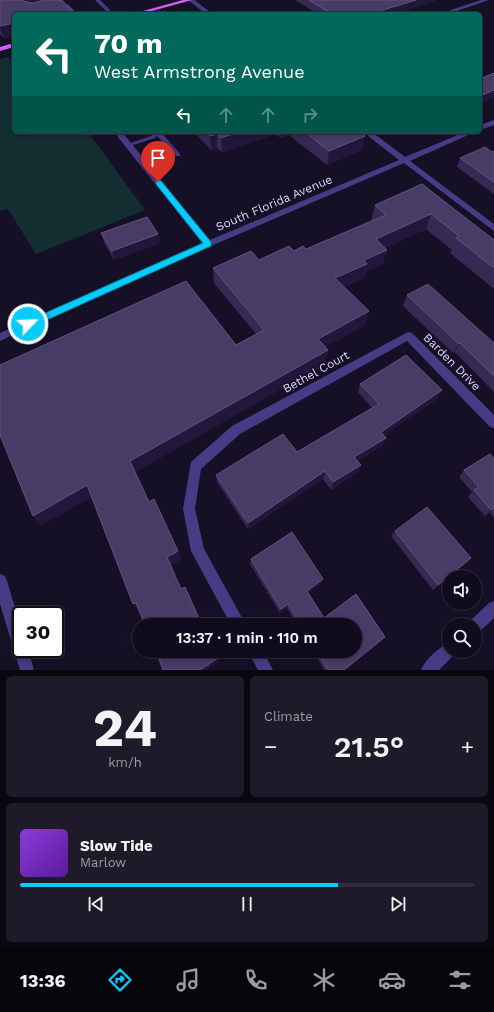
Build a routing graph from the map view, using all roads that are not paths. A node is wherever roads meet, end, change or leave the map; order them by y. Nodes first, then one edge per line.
1 (97, 0) edge
2 (190, 0) edge
3 (486, 0) edge
4 (45, 10) edge
5 (74, 12) edge
6 (110, 12) edge
7 (143, 12) edge
8 (207, 12) edge
9 (448, 12) edge
10 (12, 46) edge
11 (0, 49) edge
12 (494, 122) edge
13 (482, 127) edge
14 (120, 134) edge
15 (156, 134) edge
16 (159, 134) edge
17 (369, 134) edge
18 (466, 134) edge
19 (128, 145) junction
20 (178, 155) dead end
21 (404, 160) junction
22 (494, 228) edge
23 (208, 244) junction
24 (408, 336) joint
25 (0, 337) edge
26 (494, 423) edge
27 (0, 581) edge
28 (494, 608) edge
29 (235, 618) edge
30 (482, 619) edge
31 (442, 657) edge
32 (259, 658) edge
33 (27, 670) edge
34 (266, 670) edge
35 (428, 670) edge

1 - 6 lane
2 - 7 main road
2 - 8 street
3 - 9 street
4 - 5 lane
10 - 11 main road
12 - 13 street
14 - 19 street
15 - 19 lane
16 - 20 lane
17 - 21 street
18 - 21 street, South Florida Avenue
19 - 23 street
21 - 22 street
21 - 23 street, South Florida Avenue
23 - 25 street, South Florida Avenue
24 - 26 street, Barden Drive
24 - 29 street, Bethel Court
27 - 33 street
28 - 30 street
31 - 35 street
32 - 34 street

